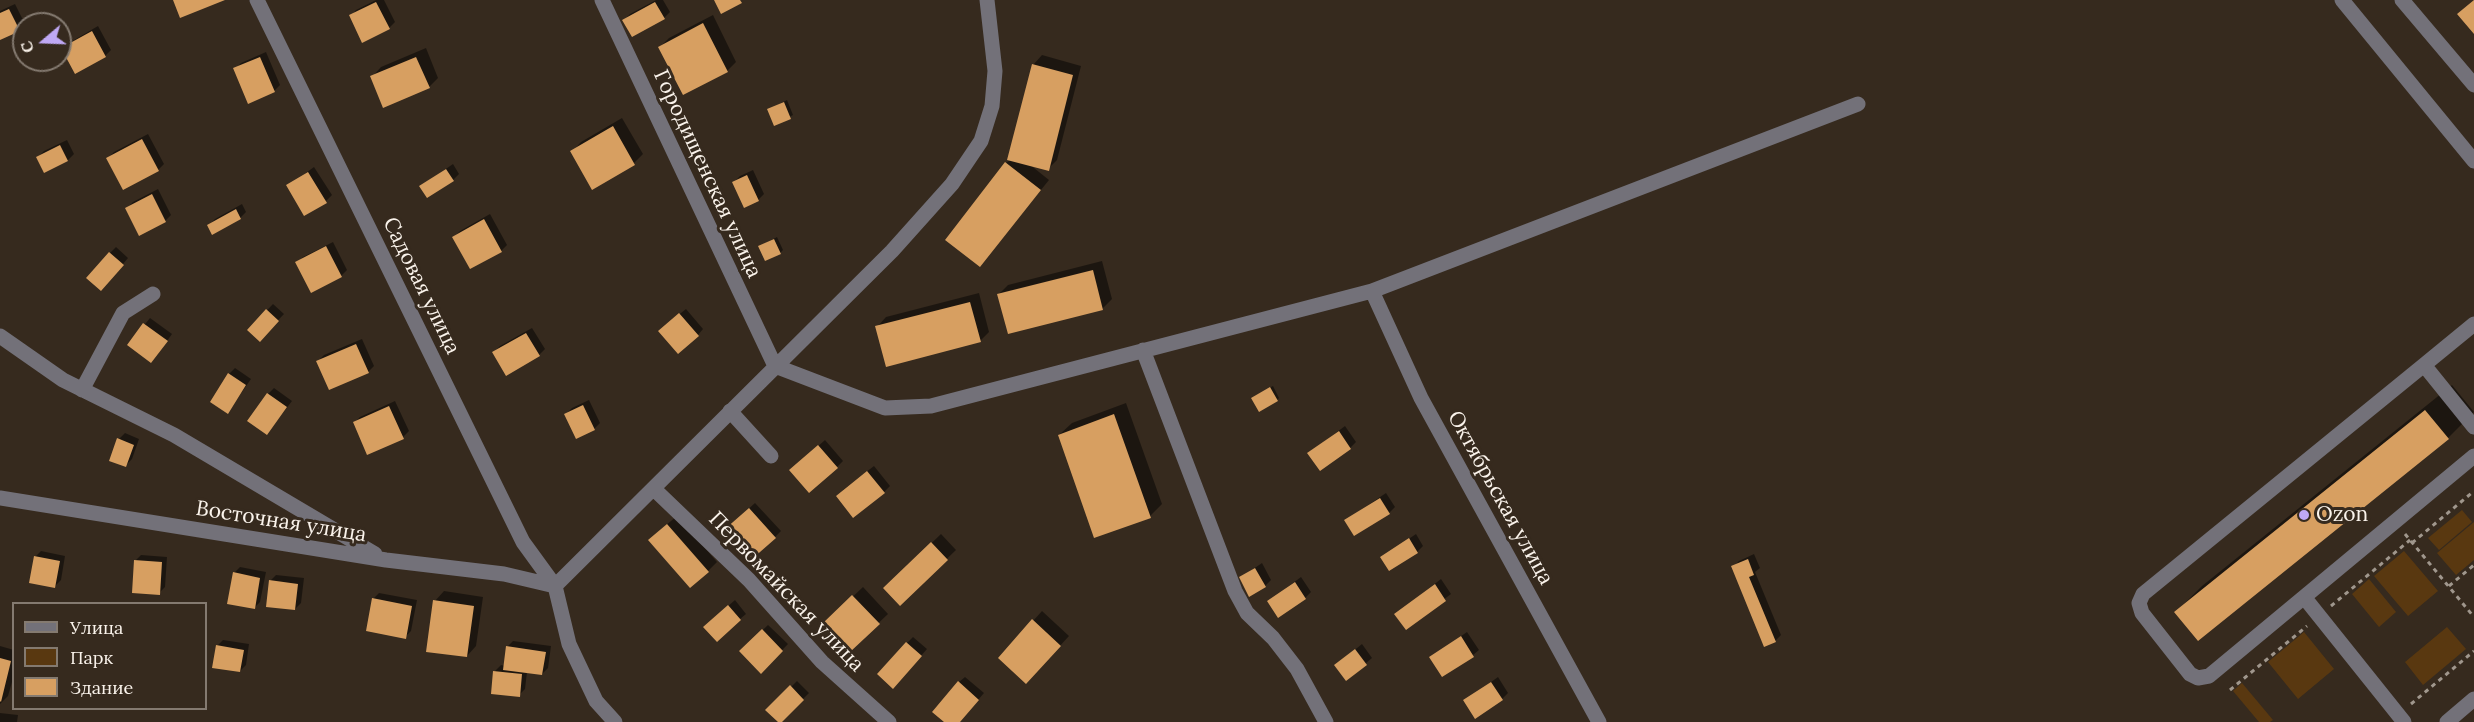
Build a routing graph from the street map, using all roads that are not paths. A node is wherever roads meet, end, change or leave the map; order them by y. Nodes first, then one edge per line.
1 (257, 0) edge
2 (602, 0) edge
3 (987, 0) edge
4 (2342, 0) edge
5 (2402, 0) edge
6 (2474, 85) edge
7 (1858, 104) dead end
8 (2474, 161) edge
9 (1372, 291) junction
10 (153, 294) dead end
11 (2474, 324) edge
12 (0, 336) edge
13 (1143, 350) junction
14 (2424, 365) junction
15 (775, 366) junction
16 (82, 390) junction
17 (730, 411) junction
18 (2474, 427) edge
19 (771, 456) dead end
20 (2474, 456) edge
21 (654, 489) junction
22 (0, 500) edge
23 (386, 560) junction
24 (555, 586) junction
25 (2304, 597) junction
26 (2474, 699) edge
27 (2406, 714) edge
28 (615, 722) edge
29 (889, 722) edge
30 (1326, 722) edge
31 (1599, 722) edge
32 (2447, 722) edge

1 - 24 street, Садовая улица
2 - 15 street, Городищенская улица
3 - 15 street
4 - 8 street
5 - 6 street
7 - 9 street
9 - 13 street
9 - 31 street, Октябрьская улица
10 - 16 street
11 - 14 street
12 - 16 street
13 - 15 street
13 - 30 street
14 - 18 street
14 - 25 street
15 - 17 street
16 - 23 street
17 - 19 street
17 - 21 street
20 - 25 street
21 - 24 street
21 - 29 street, Первомайская улица
22 - 23 street, Восточная улица
23 - 24 street, Восточная улица
24 - 28 street
25 - 27 street
26 - 32 street

